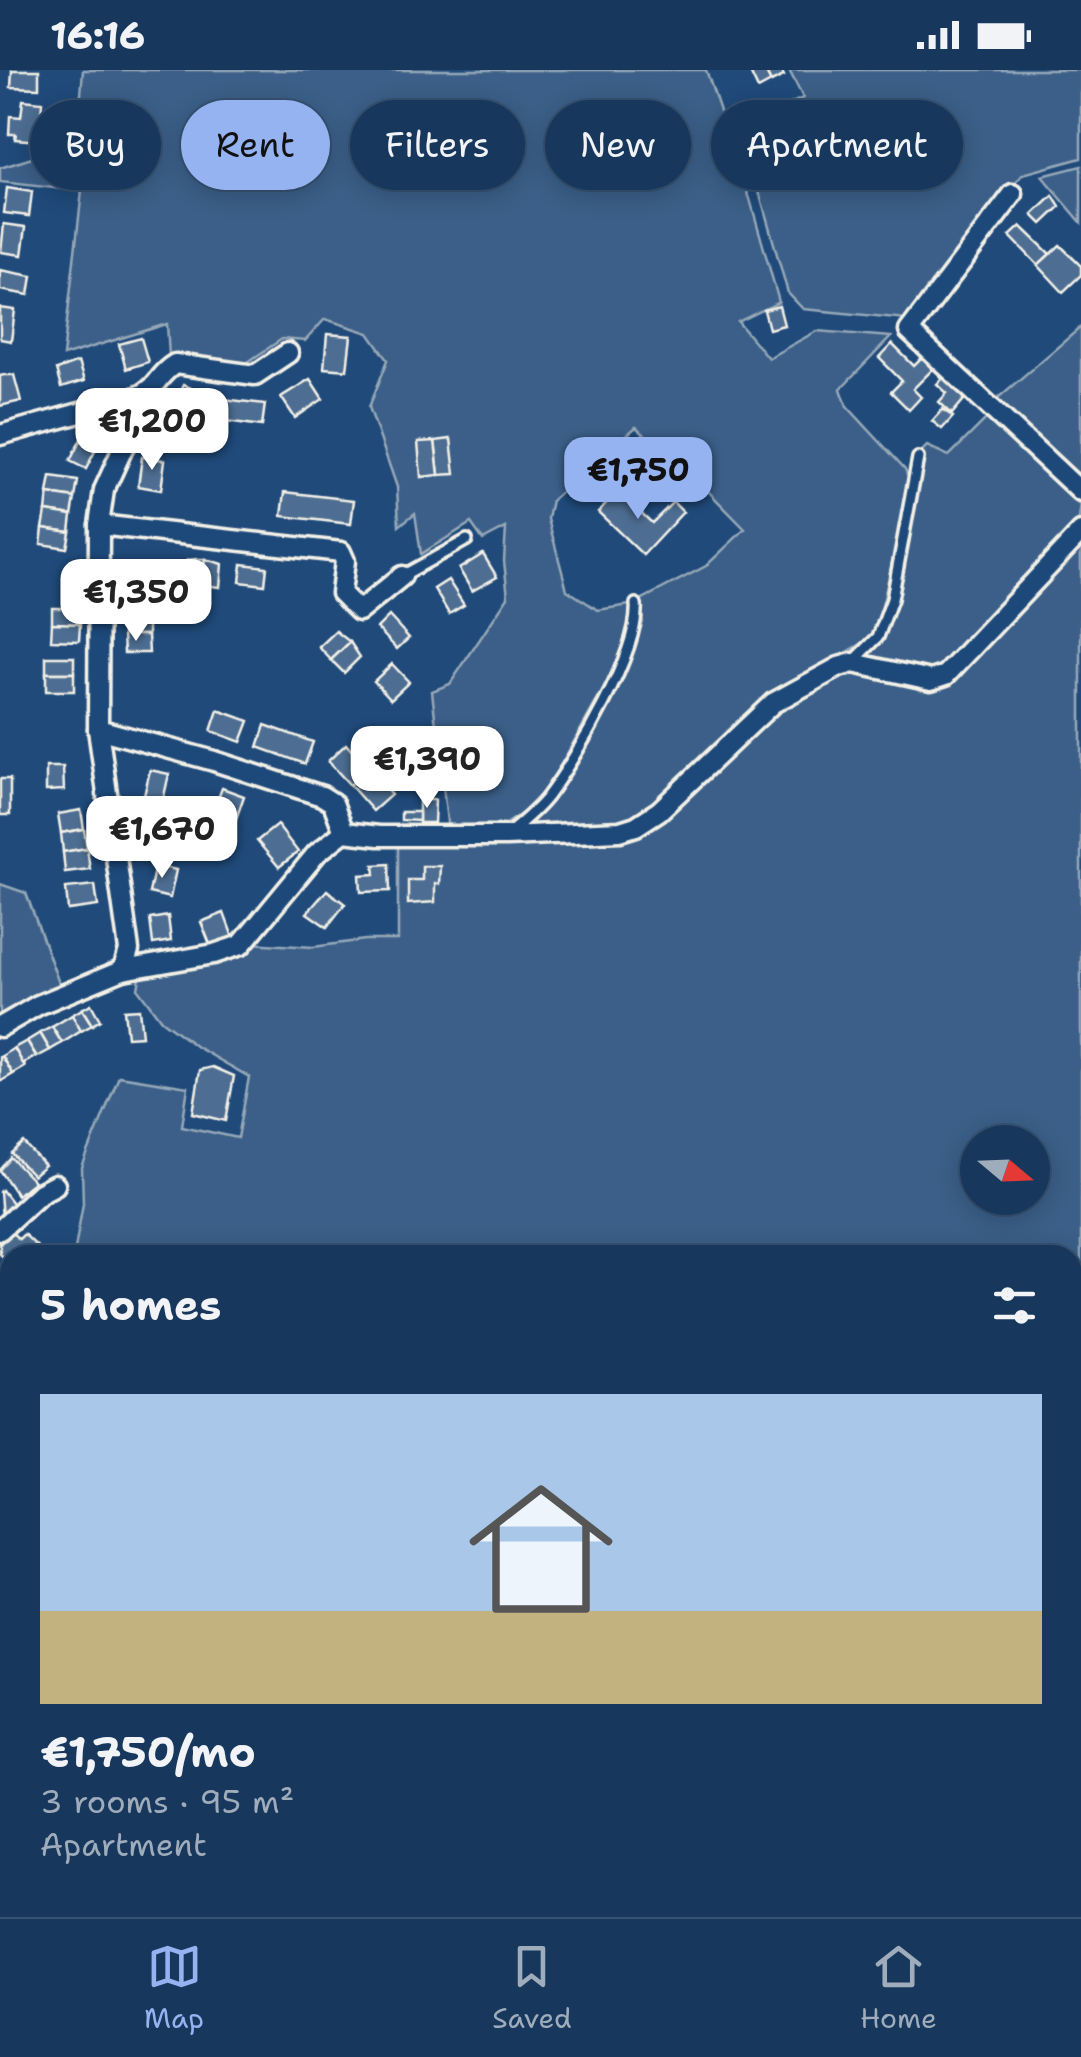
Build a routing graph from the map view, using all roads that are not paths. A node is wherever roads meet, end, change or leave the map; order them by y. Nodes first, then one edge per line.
1 (1013, 194) dead end
2 (288, 353) dead end
3 (134, 398) junction
4 (0, 435) edge
5 (918, 458) dead end
6 (1081, 492) edge
7 (99, 525) junction
8 (1081, 532) edge
9 (467, 540) dead end
10 (402, 576) joint
11 (636, 604) dead end
12 (852, 663) junction
13 (98, 729) junction
14 (344, 832) junction
15 (506, 836) junction
16 (124, 970) junction
17 (0, 1028) edge
18 (55, 1185) dead end
19 (0, 1230) edge

1 - 6 street
2 - 3 street
3 - 4 street
3 - 7 street
5 - 12 lane
7 - 10 street
7 - 13 street
8 - 12 street
9 - 10 lane
11 - 15 lane
12 - 15 street
13 - 14 street
13 - 16 street
14 - 15 street
14 - 16 street
16 - 17 street
18 - 19 street

